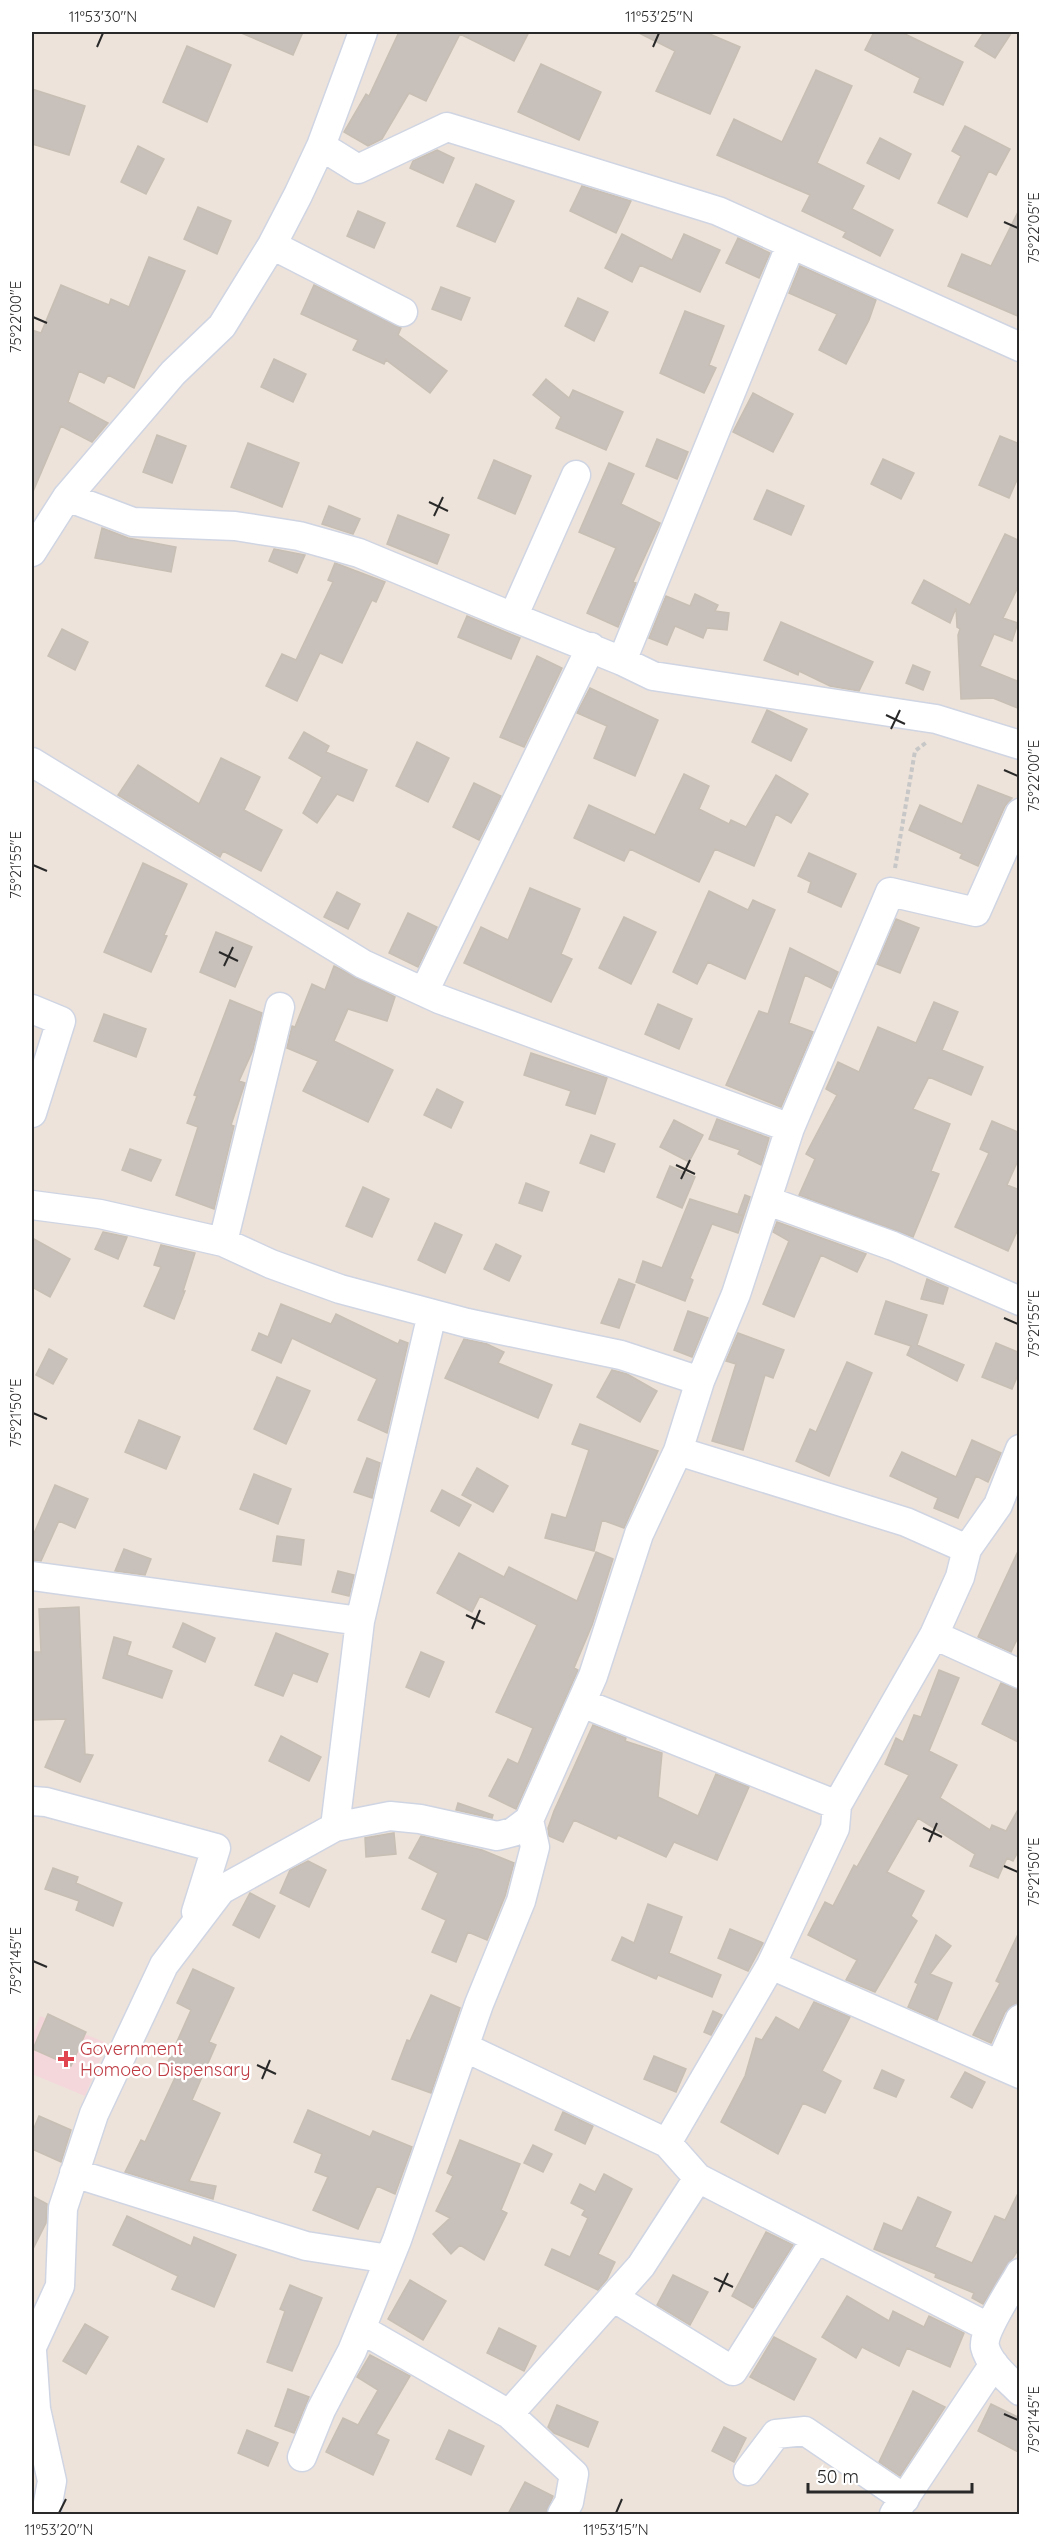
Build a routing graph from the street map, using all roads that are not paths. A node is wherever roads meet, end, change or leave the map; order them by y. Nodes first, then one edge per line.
1 (363, 32) edge
2 (321, 146) junction
3 (791, 244) junction
4 (272, 245) junction
5 (403, 312) dead end
6 (1020, 347) edge
7 (576, 475) dead end
8 (67, 497) junction
9 (32, 552) edge
10 (513, 617) junction
11 (591, 647) junction
12 (622, 661) junction
13 (1020, 745) edge
14 (32, 762) edge
15 (1020, 813) edge
16 (423, 992) junction
17 (280, 1007) dead end
18 (32, 1009) edge
19 (32, 1113) edge
20 (790, 1128) junction
21 (768, 1201) junction
22 (32, 1205) edge
23 (223, 1242) junction
24 (1020, 1301) edge
25 (432, 1314) junction
26 (700, 1381) junction
27 (1020, 1449) edge
28 (678, 1451) junction
29 (1009, 1510) edge
30 (967, 1548) junction
31 (32, 1576) edge
32 (360, 1621) junction
33 (934, 1635) junction
34 (1020, 1674) edge
35 (582, 1703) junction
36 (32, 1801) edge
37 (837, 1805) junction
38 (530, 1820) junction
39 (335, 1827) junction
40 (188, 1933) junction
41 (771, 1965) junction
42 (1020, 2019) edge
43 (464, 2047) junction
44 (1010, 2069) edge
45 (667, 2143) junction
46 (74, 2173) junction
47 (698, 2178) junction
48 (816, 2239) junction
49 (389, 2259) junction
50 (1020, 2273) edge
51 (613, 2297) junction
52 (988, 2326) junction
53 (361, 2329) junction
54 (32, 2349) edge
55 (994, 2364) junction
56 (1020, 2391) edge
57 (509, 2414) junction
58 (302, 2457) dead end
59 (748, 2471) dead end
60 (900, 2507) edge
61 (46, 2514) edge
62 (562, 2514) edge

1 - 2 street
2 - 3 street
2 - 4 street
3 - 6 street
3 - 12 street
4 - 5 street
4 - 8 street
7 - 10 street
8 - 9 street
8 - 10 street
10 - 11 street
11 - 12 street
11 - 16 street
12 - 13 street
14 - 16 street
15 - 20 street
16 - 20 street
17 - 23 street
18 - 19 street
20 - 21 street
21 - 24 street
21 - 26 street
22 - 23 street
23 - 25 street
25 - 26 street
25 - 32 street
26 - 28 street
27 - 29 street
28 - 30 street
28 - 35 street
29 - 30 street
30 - 33 street
31 - 32 street
32 - 39 street
33 - 34 street
33 - 37 street
35 - 37 street
35 - 38 street
36 - 40 street
37 - 41 street
38 - 39 street
38 - 43 street
39 - 40 street
40 - 46 street
41 - 44 street
41 - 45 street
42 - 44 street
43 - 45 street
43 - 49 street
45 - 47 street
46 - 49 street
46 - 54 street
47 - 48 street
47 - 51 street
48 - 51 street
48 - 52 street
49 - 53 street
50 - 52 street
51 - 57 street
52 - 55 street
53 - 57 street
53 - 58 street
54 - 61 street
55 - 56 street
55 - 60 street
57 - 62 street
59 - 60 street

